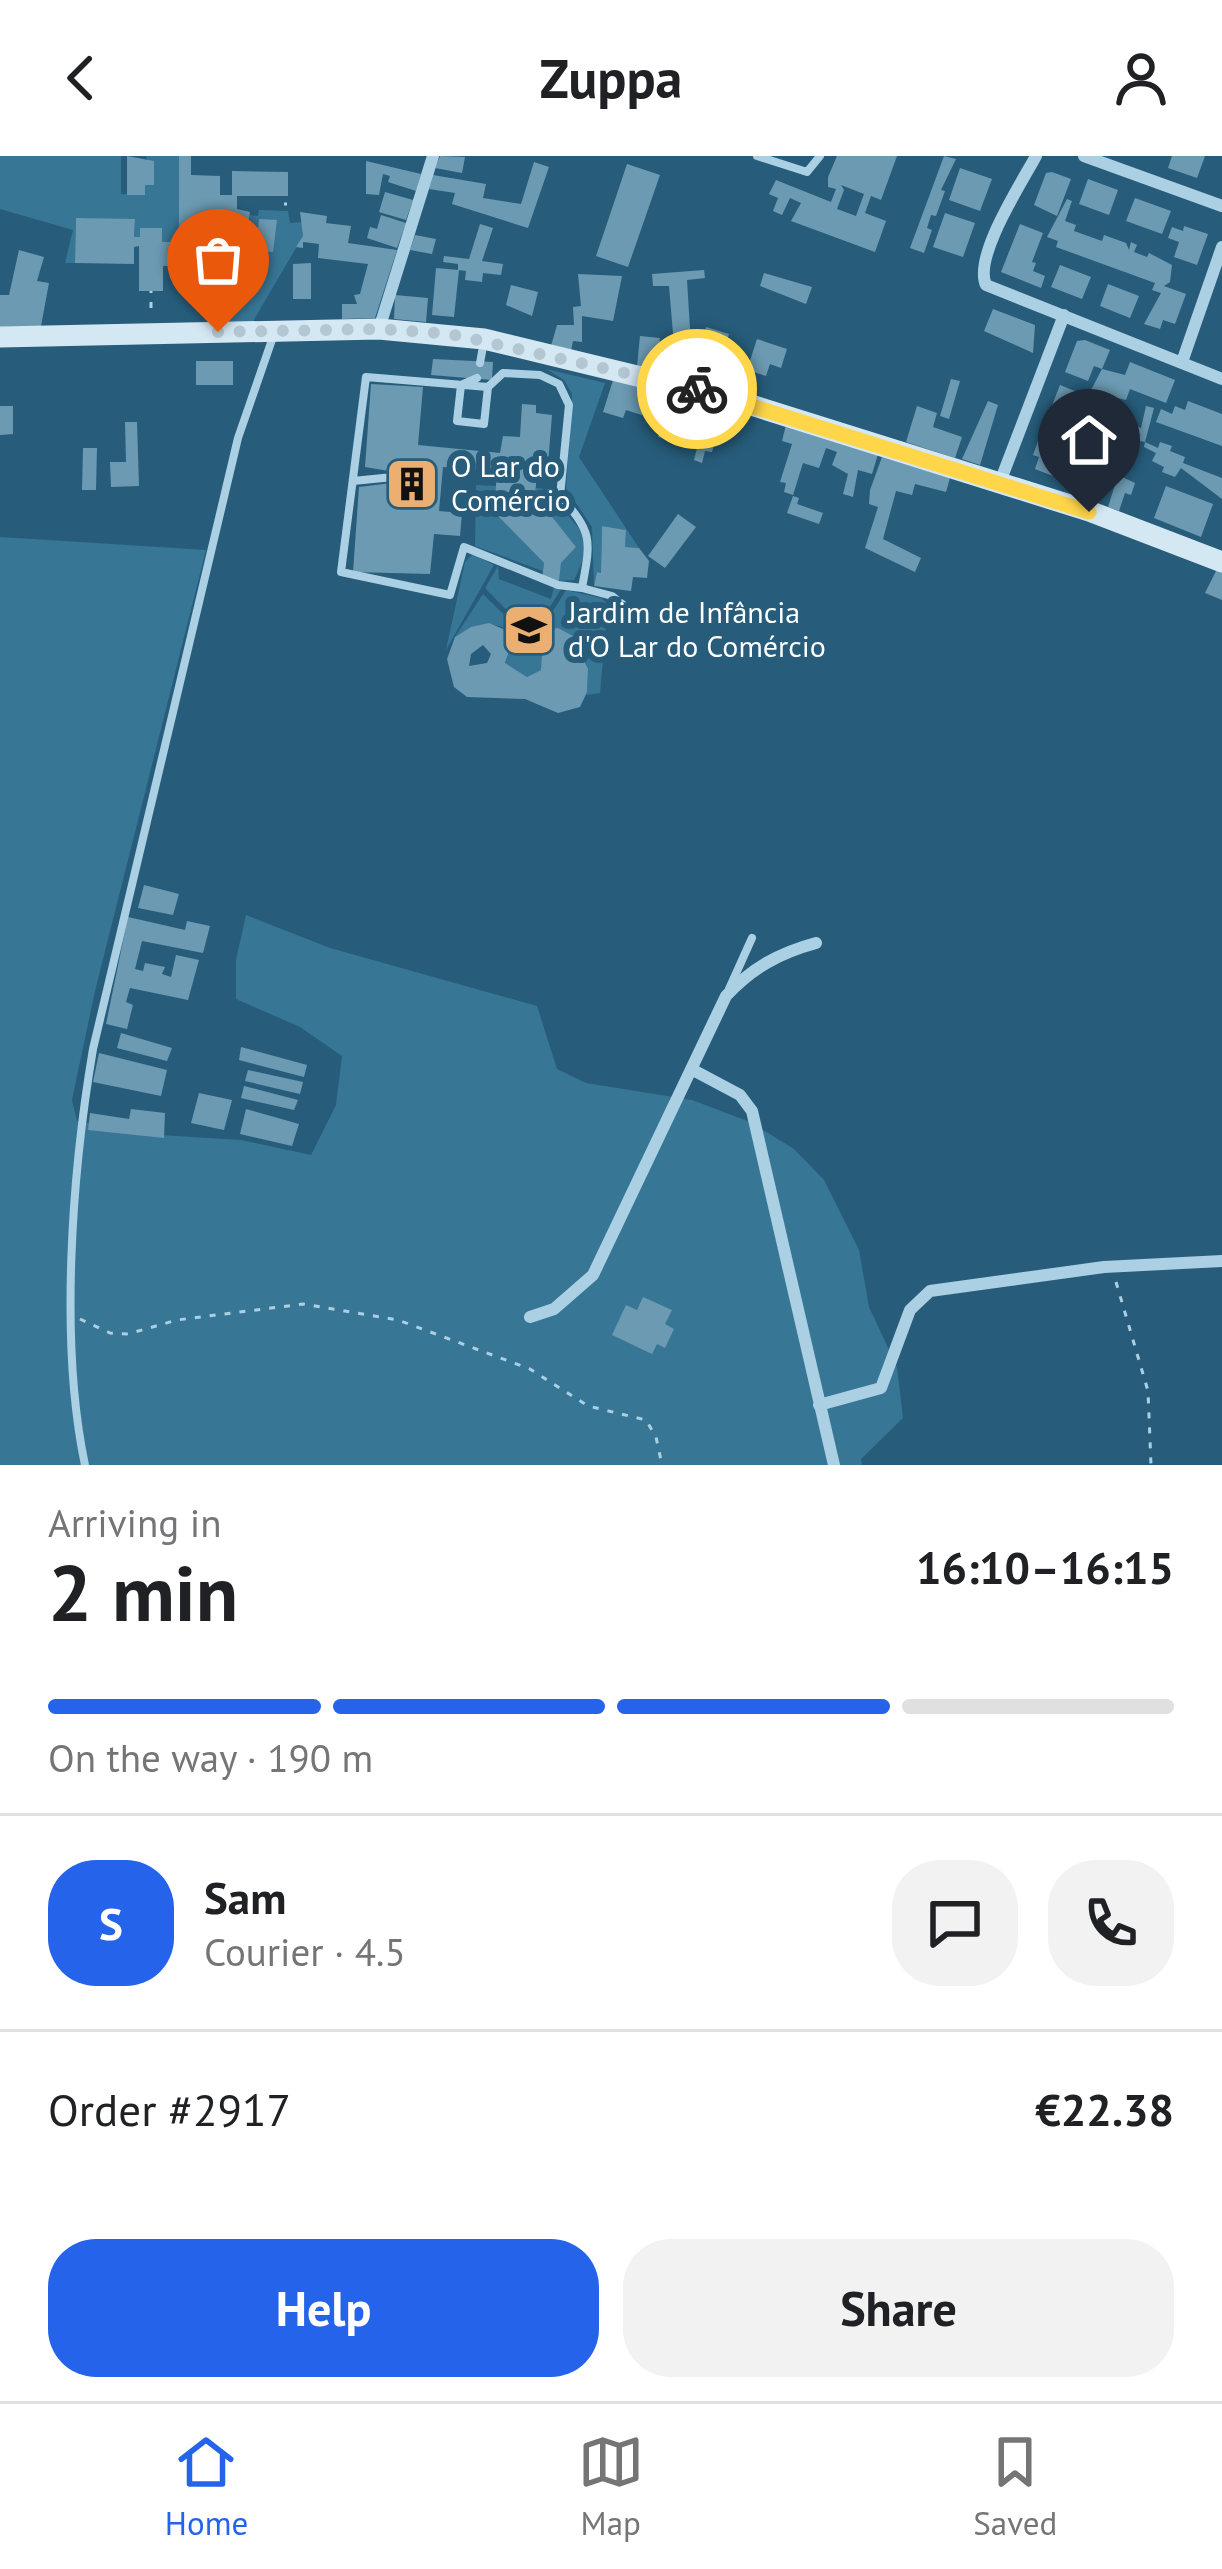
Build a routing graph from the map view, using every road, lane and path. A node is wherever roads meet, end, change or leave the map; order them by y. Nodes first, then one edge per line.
1 (434, 156) edge
2 (757, 156) edge
3 (820, 156) edge
4 (1036, 156) edge
5 (1084, 156) edge
6 (1222, 206) edge
7 (1222, 248) edge
8 (151, 294) junction
9 (143, 299) dead end
10 (160, 300) dead end
11 (151, 308) dead end
12 (1064, 315) junction
13 (379, 329) junction
14 (275, 331) junction
15 (0, 337) edge
16 (484, 339) junction
17 (1182, 362) junction
18 (481, 363) dead end
19 (477, 378) dead end
20 (1222, 379) edge
21 (461, 385) junction
22 (488, 387) junction
23 (393, 477) dead end
24 (353, 481) junction
25 (1000, 482) junction
26 (1222, 562) edge
27 (582, 588) junction
28 (630, 610) dead end
29 (752, 938) dead end
30 (816, 943) dead end
31 (726, 996) junction
32 (692, 1070) junction
33 (1222, 1261) edge
34 (1104, 1267) junction
35 (73, 1315) junction
36 (530, 1317) dead end
37 (819, 1405) junction
38 (85, 1465) edge
39 (662, 1465) edge
40 (834, 1465) edge
41 (1151, 1465) edge

1 - 13 street
2 - 3 lane
4 - 12 street
5 - 6 street
7 - 17 street
8 - 9 path
8 - 10 path
8 - 11 path
12 - 17 street
12 - 25 street
13 - 14 main road
13 - 16 main road
14 - 15 main road
14 - 35 lane
16 - 18 lane
16 - 25 main road
17 - 20 street
19 - 21 lane
21 - 22 lane
21 - 22 lane
21 - 24 lane
22 - 27 lane
23 - 24 lane
24 - 27 lane
25 - 26 main road
27 - 28 lane
29 - 31 lane
30 - 31 street
31 - 32 street
32 - 36 street
32 - 37 street
33 - 34 street
34 - 37 street
34 - 41 path
35 - 38 lane
35 - 39 path
37 - 40 street

